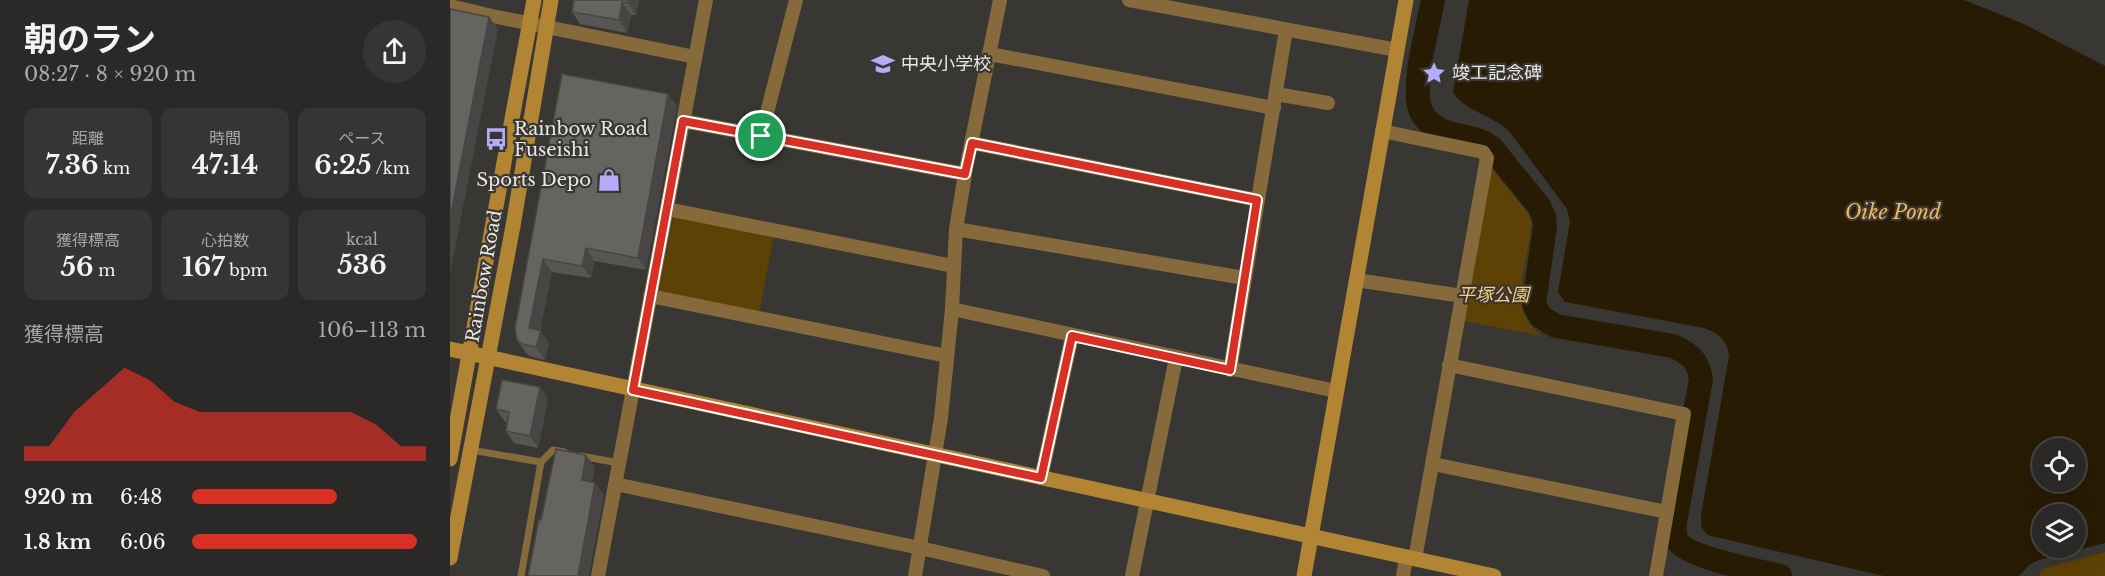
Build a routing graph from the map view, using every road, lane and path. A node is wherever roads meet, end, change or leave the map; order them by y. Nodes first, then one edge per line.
1 (534, 0) edge
2 (551, 0) edge
3 (706, 0) edge
4 (796, 0) edge
5 (1000, 0) edge
6 (1129, 0) edge
7 (1406, 0) edge
8 (450, 6) edge
9 (1200, 7) edge
10 (530, 24) junction
11 (548, 27) junction
12 (1286, 30) junction
13 (1397, 50) junction
14 (990, 54) junction
15 (695, 57) junction
16 (1276, 94) junction
17 (1328, 103) dead end
18 (1274, 108) junction
19 (683, 121) junction
20 (1382, 131) junction
21 (761, 136) junction
22 (972, 143) junction
23 (965, 174) junction
24 (1257, 200) junction
25 (667, 209) junction
26 (957, 230) junction
27 (953, 266) junction
28 (1244, 278) junction
29 (1356, 280) junction
30 (1462, 296) junction
31 (650, 297) junction
32 (952, 309) junction
33 (1072, 336) junction
34 (450, 349) edge
35 (471, 354) junction
36 (947, 356) junction
37 (489, 358) junction
38 (1176, 358) junction
39 (1449, 365) junction
40 (1230, 370) junction
41 (633, 390) junction
42 (1336, 391) junction
43 (471, 450) junction
44 (935, 454) junction
45 (450, 459) edge
46 (541, 462) junction
47 (619, 463) junction
48 (1433, 464) junction
49 (1041, 478) junction
50 (615, 484) junction
51 (1149, 502) junction
52 (1667, 512) junction
53 (1311, 537) junction
54 (920, 548) junction
55 (450, 558) edge
56 (1410, 559) junction
57 (521, 576) edge
58 (598, 576) edge
59 (915, 576) edge
60 (1043, 576) edge
61 (1132, 576) edge
62 (1304, 576) edge
63 (1403, 576) edge
64 (1494, 576) edge
65 (1656, 576) edge

1 - 10 street, Rainbow Road
2 - 11 street, Rainbow Road
3 - 15 street
4 - 21 street
5 - 14 street
6 - 9 street
7 - 13 street
8 - 10 street
9 - 12 street
10 - 11 street
10 - 35 street, Rainbow Road
11 - 15 street
11 - 37 street, Rainbow Road
12 - 13 street
12 - 16 street
13 - 20 street
14 - 18 street
14 - 22 street
15 - 19 street
16 - 17 street
16 - 18 street
18 - 24 street
19 - 21 street
19 - 25 street
20 - 29 street
20 - 30 street
21 - 23 street
22 - 23 street
22 - 24 street
23 - 26 street
24 - 28 street
25 - 27 street
25 - 31 street
26 - 27 street
26 - 28 street
27 - 32 street
28 - 40 street
29 - 30 street
29 - 42 street
30 - 39 street
31 - 36 street
31 - 41 street
32 - 33 street
32 - 36 street
33 - 38 street
33 - 49 street
34 - 35 street
35 - 37 street
35 - 45 street, Rainbow Road
36 - 44 street
37 - 41 street
37 - 43 street, Rainbow Road
38 - 40 street
38 - 51 street
39 - 48 street
39 - 52 street
40 - 42 street
41 - 44 street
41 - 47 street
42 - 53 street
43 - 46 lane
43 - 55 street, Rainbow Road
44 - 49 street
44 - 54 street
46 - 47 lane
46 - 57 lane
47 - 50 street
48 - 52 street
48 - 56 street
49 - 51 street
50 - 54 street
50 - 58 street
51 - 53 street
51 - 61 street
52 - 65 street
53 - 56 street
53 - 62 street
54 - 59 street
54 - 60 street
56 - 63 street
56 - 64 street

